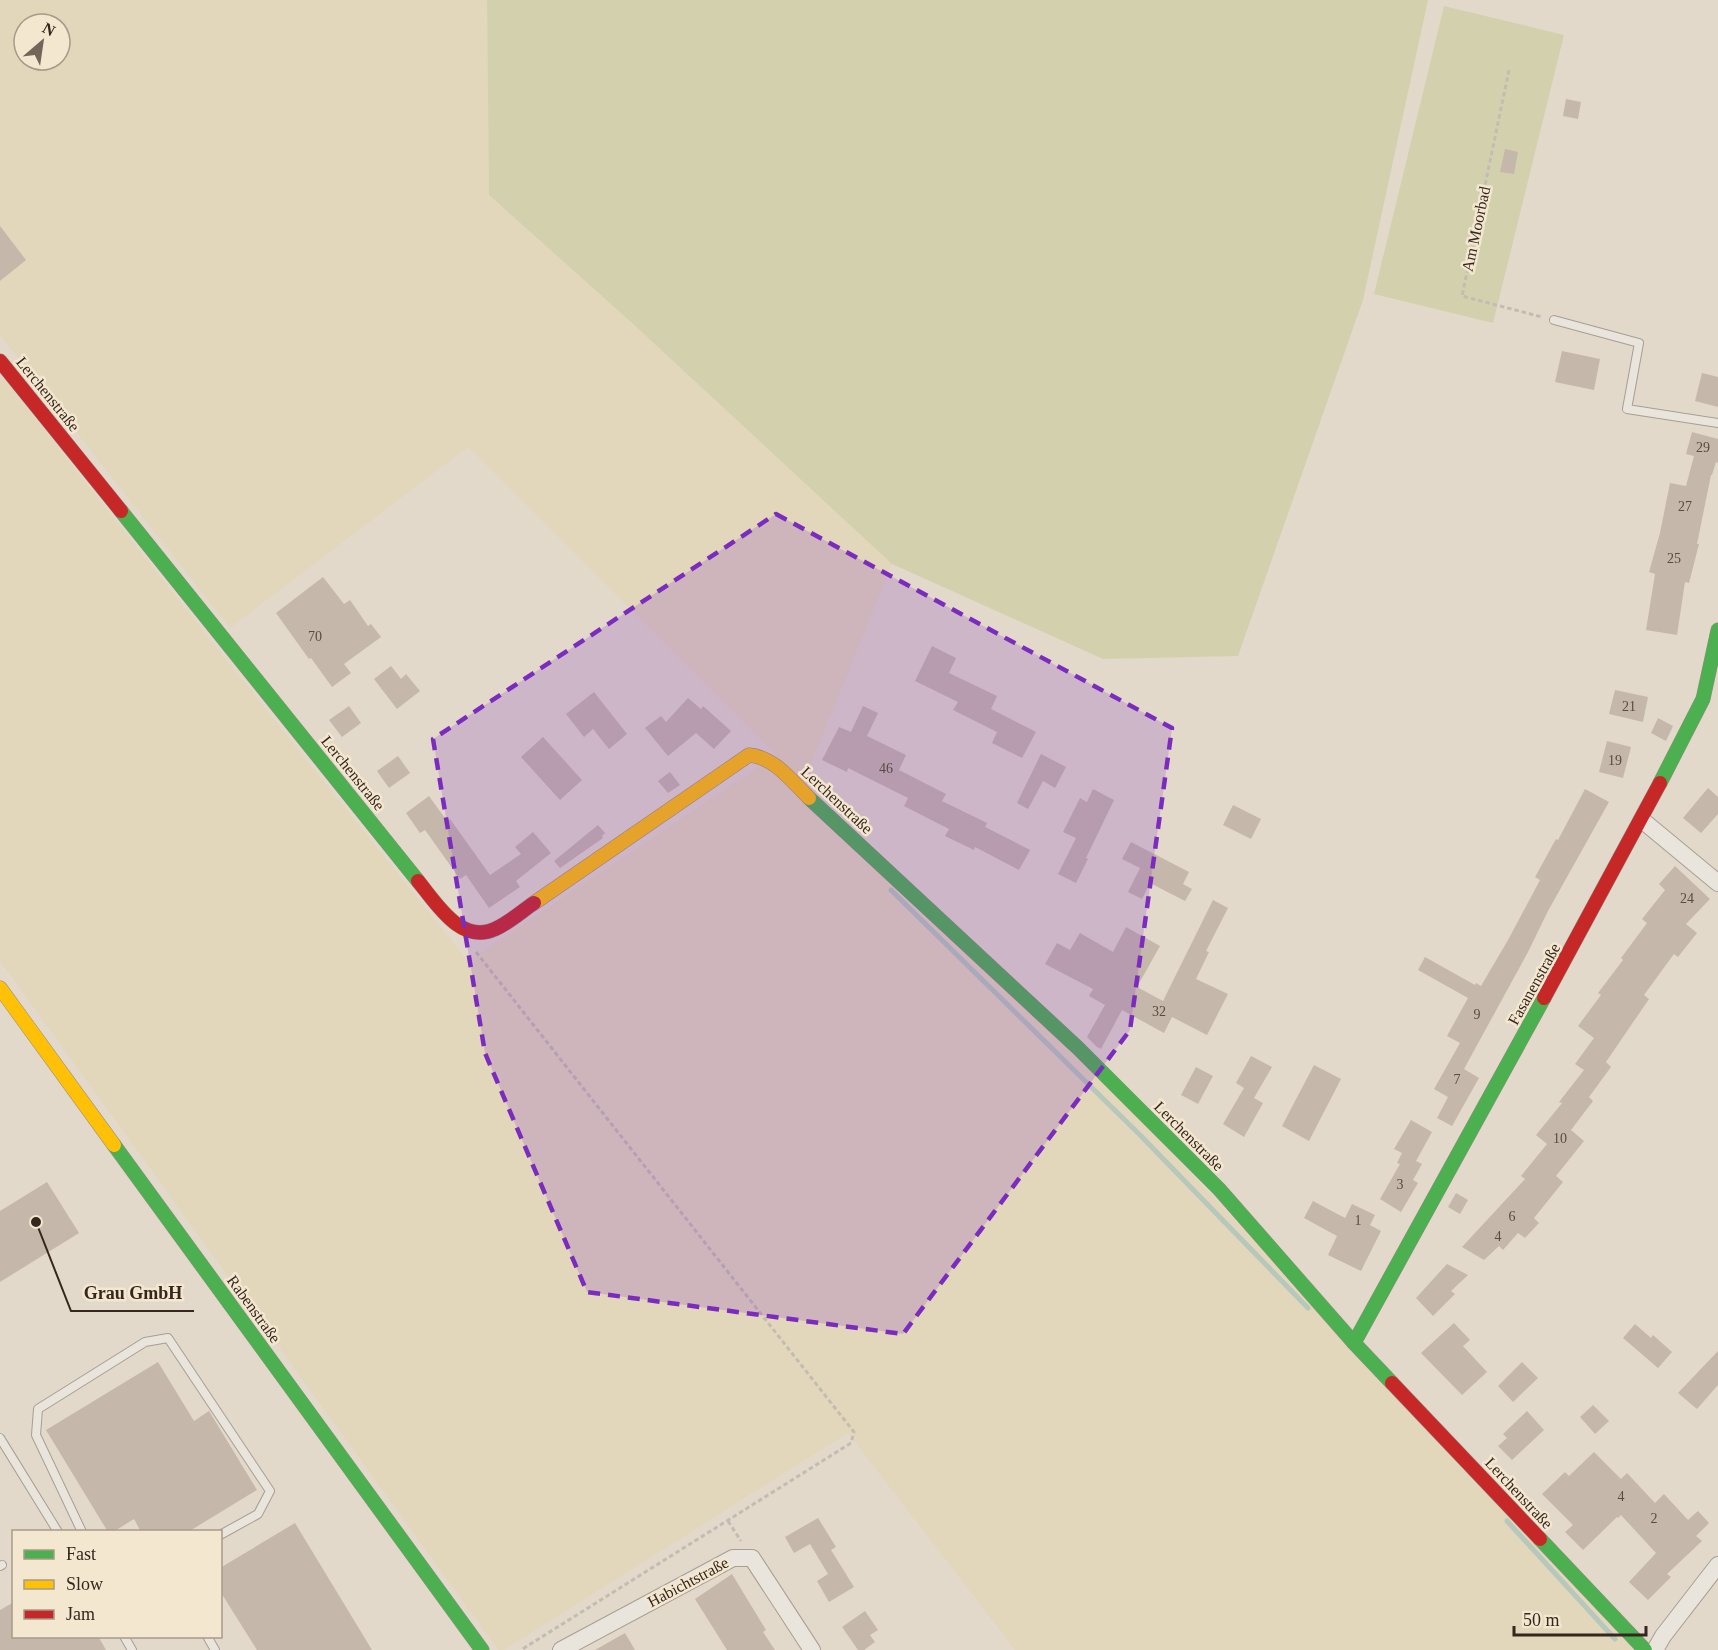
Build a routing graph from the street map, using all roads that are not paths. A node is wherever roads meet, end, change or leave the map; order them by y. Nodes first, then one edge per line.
1 (1554, 320) road end
2 (0, 361) edge
3 (1718, 423) edge
4 (1718, 630) edge
5 (1642, 820) junction
6 (1718, 883) edge
7 (0, 988) edge
8 (1354, 1343) junction
9 (0, 1438) edge
10 (57, 1530) edge
11 (81, 1530) edge
12 (222, 1534) edge
13 (1718, 1564) edge
14 (482, 1650) edge
15 (561, 1650) edge
16 (812, 1650) edge
17 (1645, 1650) edge
18 (1655, 1650) edge

1 - 3 lane
2 - 8 street, Lerchenstraße
4 - 5 street, Fasanenstraße
5 - 6 street
5 - 8 street, Fasanenstraße
7 - 14 street, Rabenstraße
8 - 17 street, Lerchenstraße
9 - 10 lane
11 - 12 lane
13 - 18 street
15 - 16 street, Habichtstraße

